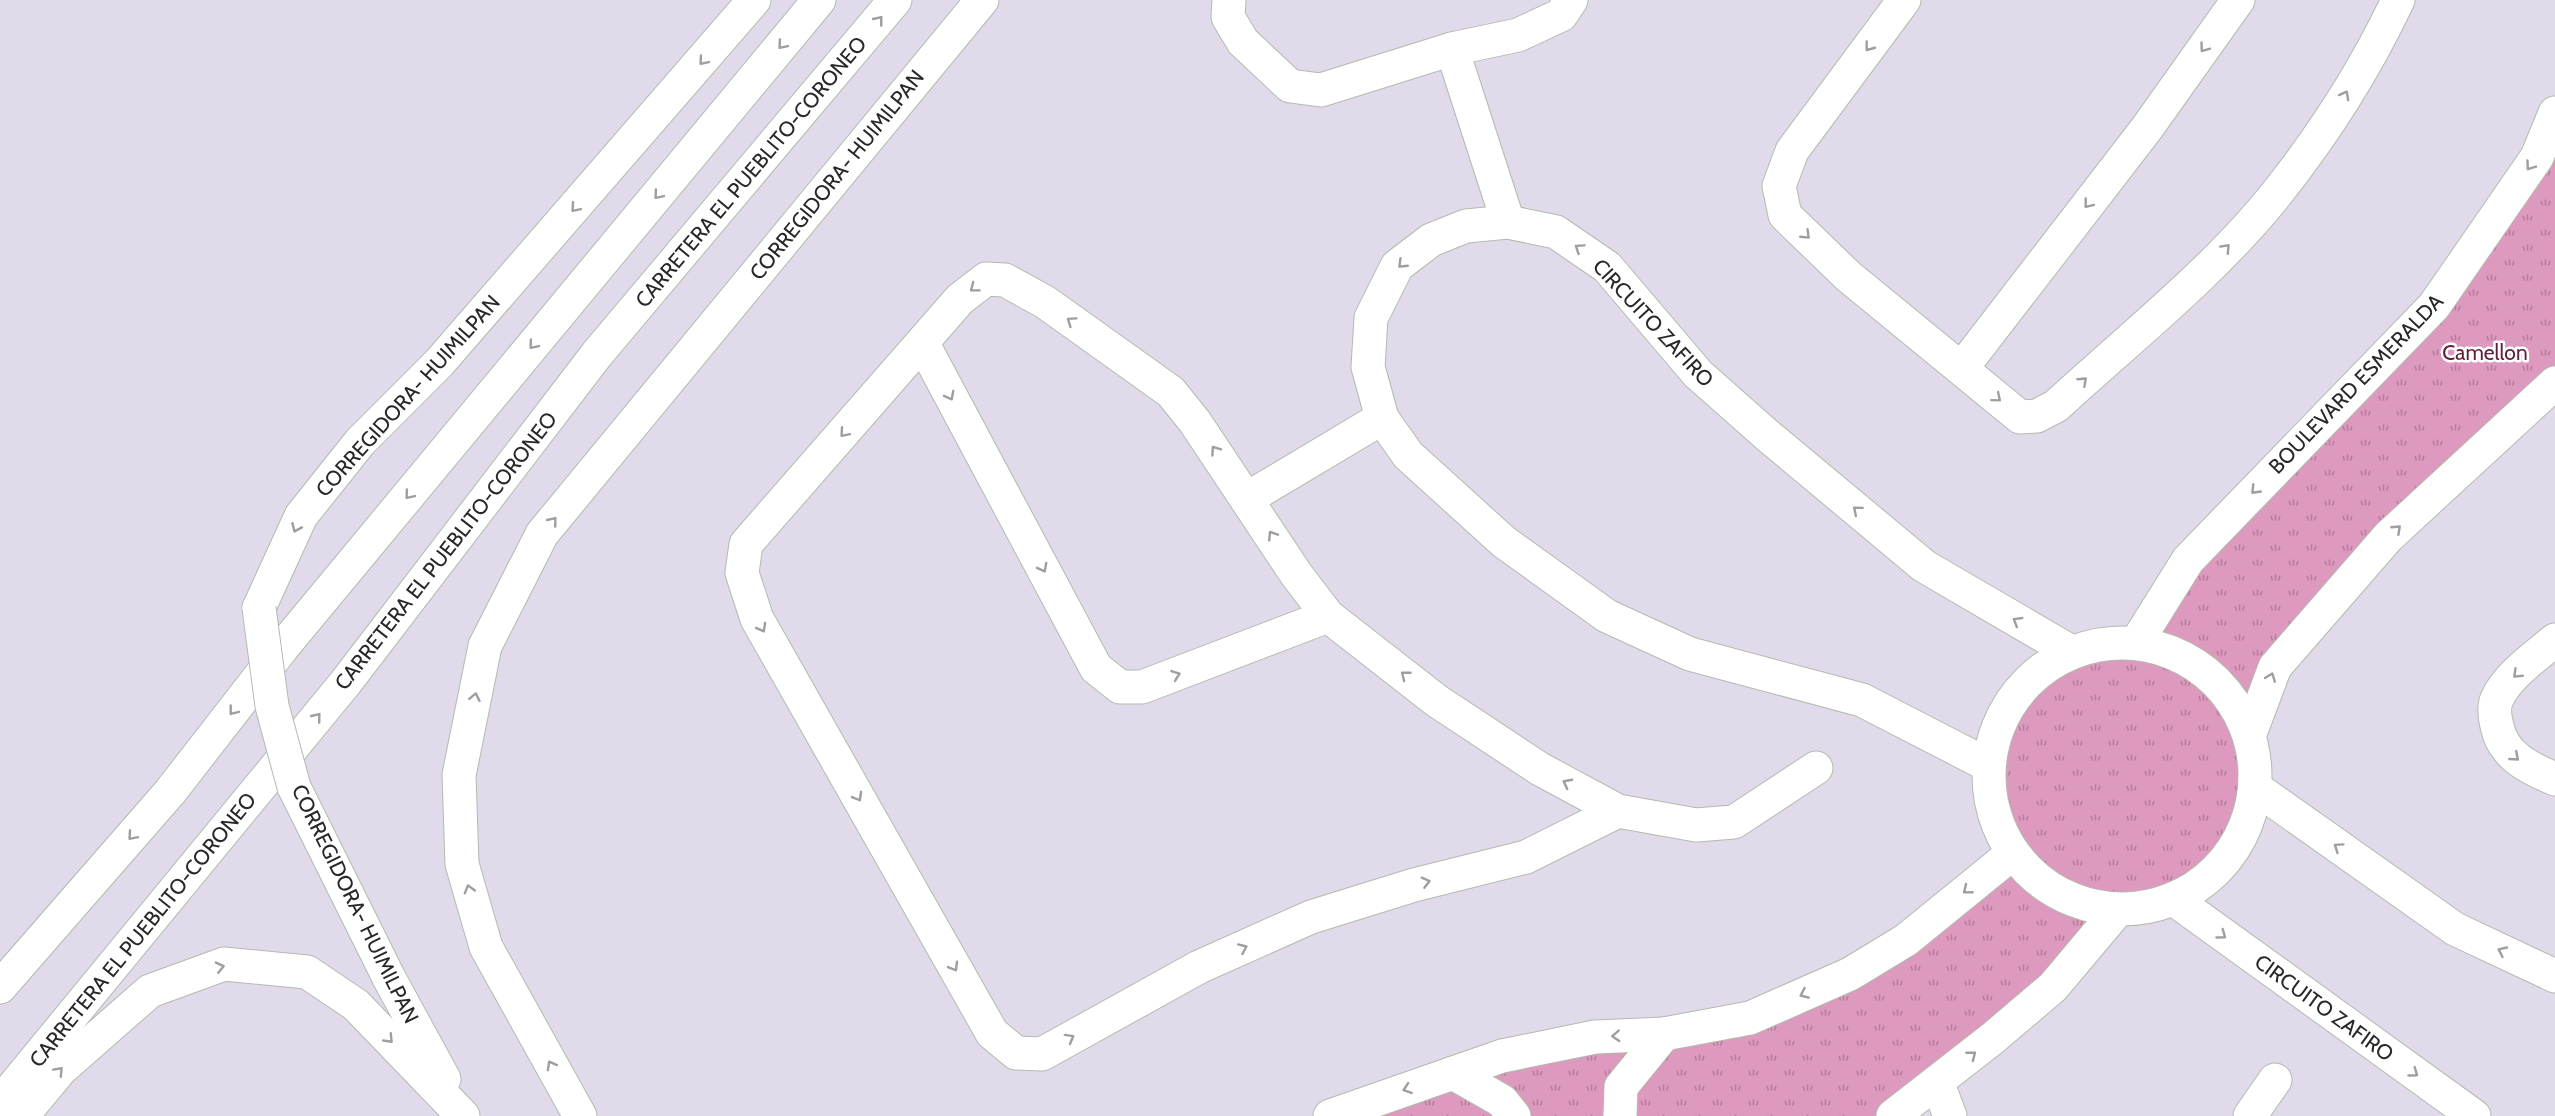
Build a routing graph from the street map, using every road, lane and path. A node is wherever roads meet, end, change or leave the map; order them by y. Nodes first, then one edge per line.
1 (754, 0) edge
2 (819, 0) edge
3 (895, 0) edge
4 (981, 0) edge
5 (1229, 0) edge
6 (1571, 0) edge
7 (1904, 0) edge
8 (2238, 0) edge
9 (2398, 0) edge
10 (1452, 49) junction
11 (2555, 113) edge
12 (1508, 222) junction
13 (923, 344) junction
14 (1962, 368) junction
15 (2555, 382) edge
16 (1382, 418) junction
17 (1248, 498) junction
18 (1329, 616) junction
19 (2138, 640) junction
20 (2555, 640) edge
21 (2068, 650) junction
22 (2251, 732) junction
23 (1988, 765) junction
24 (1816, 768) dead end
25 (2555, 779) edge
26 (2257, 789) junction
27 (1618, 811) junction
28 (2013, 853) junction
29 (2175, 900) junction
30 (2116, 912) junction
31 (2555, 976) edge
32 (0, 987) edge
33 (1664, 1034) junction
34 (1453, 1073) junction
35 (2275, 1080) dead end
36 (1937, 1082) junction
37 (0, 1103) edge
38 (22, 1116) edge
39 (464, 1116) edge
40 (580, 1116) edge
41 (1330, 1116) edge
42 (1514, 1116) edge
43 (1620, 1116) edge
44 (1893, 1116) edge
45 (1950, 1116) edge
46 (2250, 1116) edge
47 (2474, 1116) edge

1 -> 39 street, CORREGIDORA- HUIMILPAN, bridge
2 -> 32 street
37 -> 3 street, CARRETERA EL PUEBLITO-CORONEO
40 -> 4 street, CORREGIDORA- HUIMILPAN
5 - 10 street
6 - 10 street
7 -> 14 street
8 -> 14 street
14 -> 9 street
10 - 12 street
11 -> 19 street, BOULEVARD ESMERALDA
12 -> 16 street, CIRCUITO ZAFIRO
21 -> 12 street, CIRCUITO ZAFIRO
17 -> 13 street
13 -> 18 street
13 -> 27 street
22 -> 15 street
16 - 17 street
16 - 23 street, CIRCUITO ZAFIRO
18 -> 17 street
27 -> 18 street
19 - 21 street
19 - 22 street
20 -> 25 street
21 - 23 street
22 - 26 street
23 - 28 street
24 - 27 street
26 - 29 street
31 -> 26 street
28 - 30 street
28 -> 33 street
29 - 30 street
29 -> 47 street, CIRCUITO ZAFIRO
36 -> 30 street
33 -> 34 street
33 - 43 street
34 -> 41 street
34 - 42 street
35 - 46 street
36 - 44 street
36 - 45 street
38 -> 39 street

